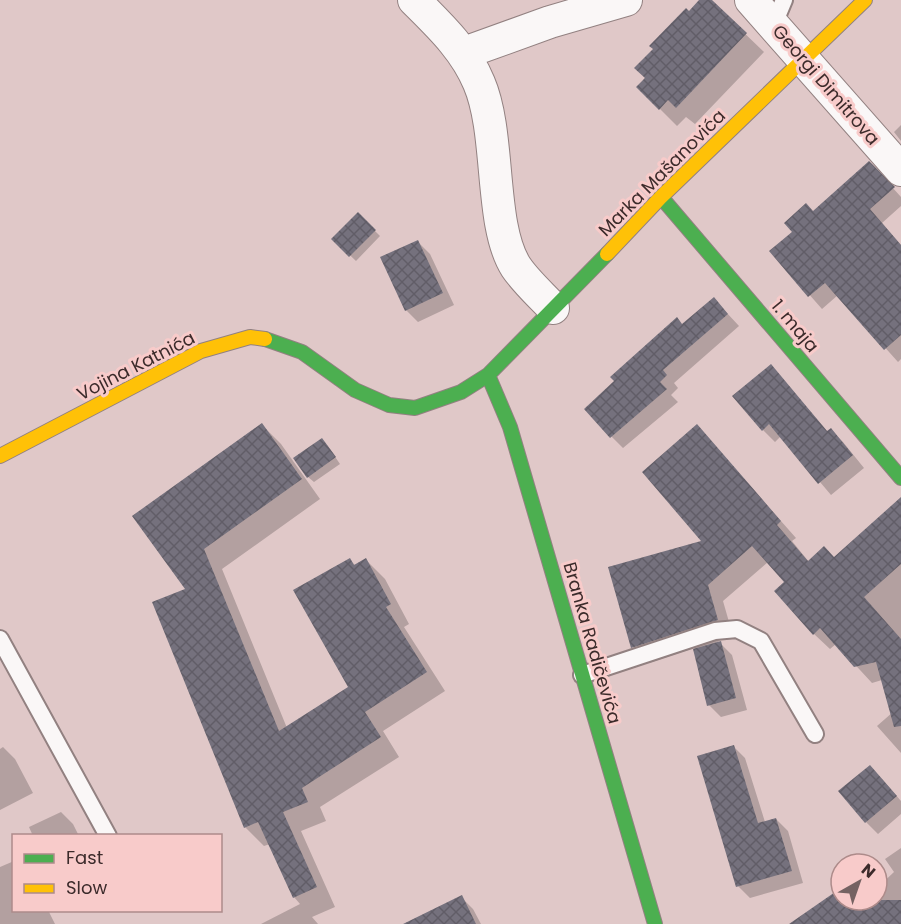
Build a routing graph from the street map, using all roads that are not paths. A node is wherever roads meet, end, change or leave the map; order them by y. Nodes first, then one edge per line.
1 (414, 0) edge
2 (626, 0) edge
3 (751, 0) edge
4 (865, 0) edge
5 (779, 12) edge
6 (464, 53) junction
7 (804, 57) junction
8 (901, 170) edge
9 (661, 197) junction
10 (553, 308) junction
11 (488, 375) junction
12 (0, 456) edge
13 (901, 478) edge
14 (0, 639) edge
15 (582, 675) junction
16 (815, 734) dead end
17 (107, 834) edge
18 (655, 924) edge

1 - 6 street
2 - 6 street
3 - 5 street, Georgi Dimitrova
4 - 7 street, Marka Mašanovića
5 - 7 street, Georgi Dimitrova
6 - 10 street
7 - 8 street, Georgi Dimitrova
7 - 9 street, Marka Mašanovića
9 - 10 street, Marka Mašanovića
9 - 13 street, 1. maja
10 - 11 street, Marka Mašanovića
11 - 12 street, Vojina Katnića
11 - 15 street, Branka Radičevića
14 - 17 lane
15 - 16 lane
15 - 18 street, Branka Radičevića

